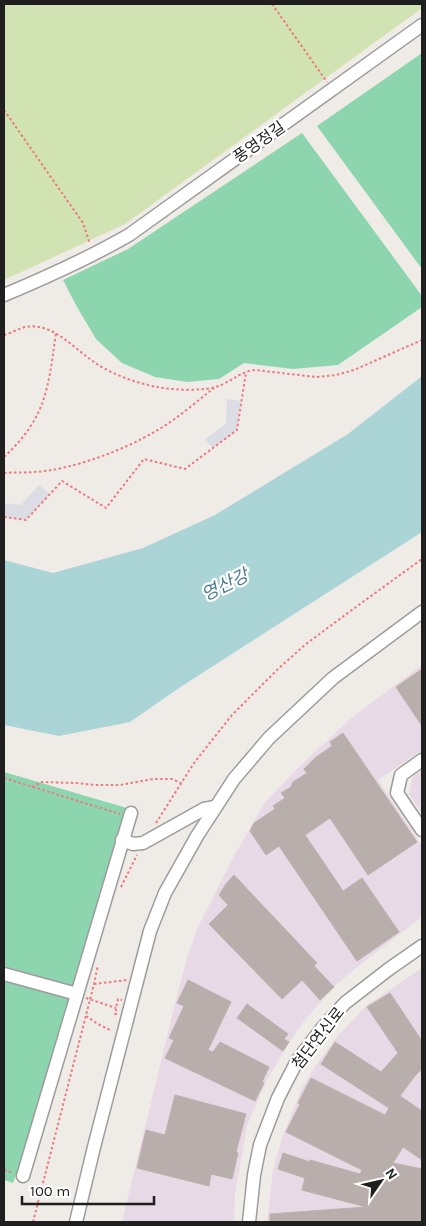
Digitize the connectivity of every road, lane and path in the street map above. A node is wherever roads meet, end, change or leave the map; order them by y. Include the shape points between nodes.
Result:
1 (272, 4) edge
2 (422, 25) edge
3 (333, 90) junction
4 (4, 110) edge
5 (93, 254) junction
6 (4, 295) edge
7 (56, 333) junction
8 (4, 336) edge
9 (422, 340) edge
10 (246, 372) junction
11 (215, 388) junction
12 (4, 457) edge
13 (4, 473) edge
14 (4, 517) edge
15 (422, 612) edge
16 (422, 760) edge
17 (4, 778) edge
18 (181, 783) dead end
19 (32, 787) junction
20 (215, 807) junction
21 (130, 815) joint
22 (422, 830) edge
23 (122, 840) junction
24 (422, 946) edge
25 (4, 974) edge
26 (138, 979) junction
27 (94, 984) dead end
28 (77, 994) junction
29 (90, 1000) dead end
30 (116, 1008) dead end
31 (86, 1016) dead end
32 (113, 1032) dead end
33 (23, 1176) dead end
34 (76, 1222) edge
35 (249, 1222) edge

1 - 3 path
2 - 3 street, 풍영정길
3 - 5 street, 풍영정길 via 129,235
4 - 5 path via 83,223
5 - 6 street, 풍영정길
7 - 8 path via 30,326
7 - 11 path via 95,363 136,381 180,390
7 - 12 path via 50,378 41,408 26,433
9 - 10 path via 336,375 316,377 255,370
10 - 11 path
10 - 14 path via 237,430 185,469 144,459 106,508 62,481 26,520
11 - 13 path via 158,430 110,453 44,471
15 - 20 street via 333,678 295,713 234,779
16 - 22 street via 401,775 397,793
17 - 19 path
18 - 19 path via 172,779 120,785 42,782
19 - 21 path
20 - 23 street via 204,809 143,843
20 - 26 street via 165,893 150,931
21 - 23 street
23 - 28 street
24 - 35 street, 첨단연신로 via 345,1003 297,1061 260,1145
25 - 28 street
26 - 27 path
26 - 34 street
28 - 33 street
29 - 30 path
31 - 32 path

